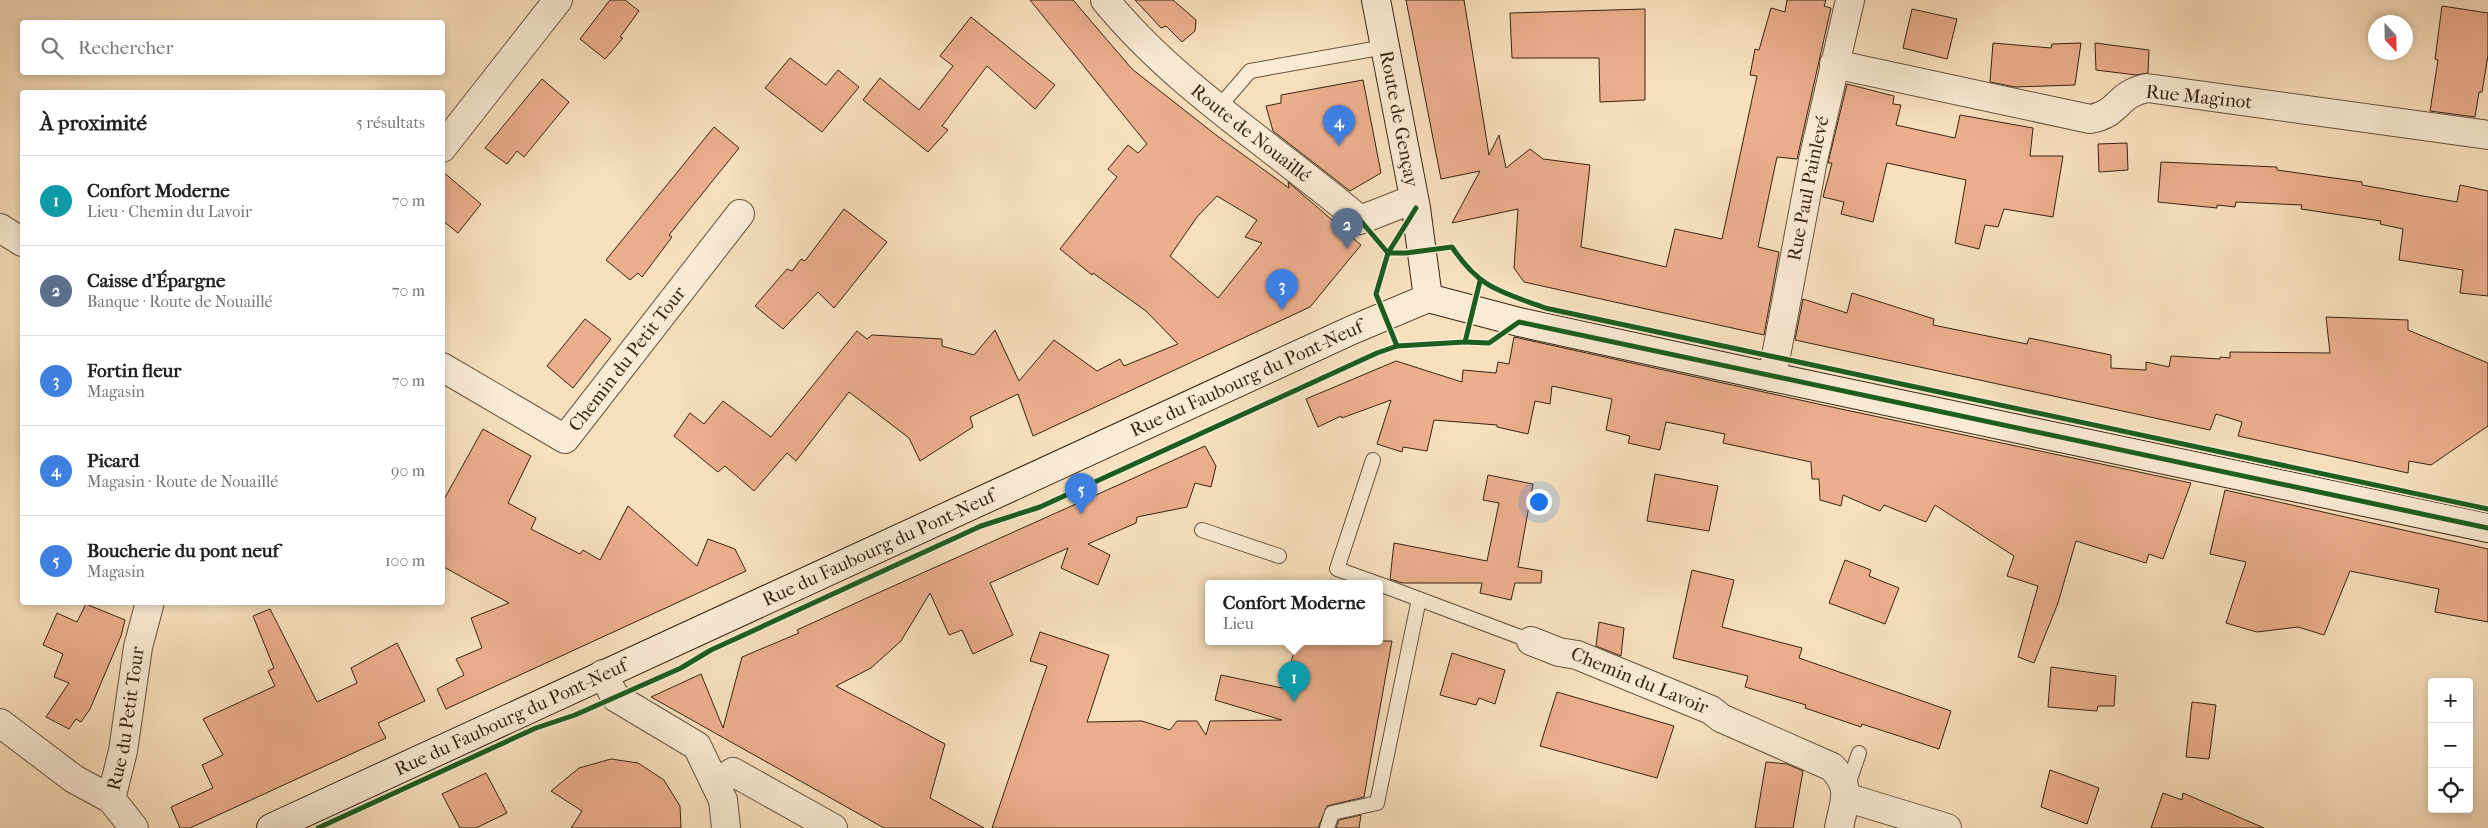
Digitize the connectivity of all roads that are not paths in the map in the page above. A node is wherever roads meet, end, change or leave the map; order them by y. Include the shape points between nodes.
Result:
1 (558, 0) edge
2 (1104, 0) edge
3 (1376, 0) edge
4 (1850, 0) edge
5 (1385, 47) junction
6 (1834, 64) junction
7 (1218, 108) junction
8 (2488, 135) edge
9 (445, 144) edge
10 (1414, 199) junction
11 (740, 214) dead end
12 (0, 228) edge
13 (20, 241) edge
14 (1428, 298) junction
15 (445, 369) edge
16 (1772, 377) junction
17 (1372, 460) dead end
18 (2488, 528) edge
19 (1202, 530) dead end
20 (1279, 556) dead end
21 (1368, 580) edge
22 (1383, 586) edge
23 (1419, 599) junction
24 (149, 605) edge
25 (1531, 641) joint
26 (603, 674) junction
27 (0, 723) edge
28 (1859, 753) dead end
29 (714, 782) junction
30 (1846, 793) junction
31 (111, 799) junction
32 (134, 828) edge
33 (271, 828) edge
34 (726, 828) edge
35 (834, 828) edge
36 (1327, 828) edge
37 (1839, 828) edge
38 (1947, 828) edge

1 - 9 street
2 - 7 street, Route de Nouaillé via 1156,56
3 - 5 street, Route de Gençay
4 - 6 street, Rue Paul Painlevé
5 - 7 lane via 1250,71
5 - 10 street, Route de Gençay
6 - 8 street, Rue Maginot via 2090,118 2102,117 2128,93 2147,88
6 - 16 street, Rue Paul Painlevé
7 - 10 street, Route de Nouaillé via 1360,220
10 - 14 street, Route de Gençay
11 - 15 street, Chemin du Petit Tour via 566,439
12 - 13 street
14 - 16 street via 1519,322
14 - 26 street, Rue du Faubourg du Pont-Neuf
16 - 18 street
17 - 21 lane, Chemin du Lavoir via 1338,568
19 - 20 lane
22 - 23 lane, Chemin du Lavoir
23 - 25 lane, Chemin du Lavoir
23 - 36 lane via 1377,803 1332,813
24 - 31 street, Rue du Petit Tour via 138,647 123,751
25 - 30 street, Chemin du Lavoir via 1559,652 1578,655 1711,710 1721,718 1832,767 1840,776
26 - 29 street via 615,697 697,746
26 - 33 street, Rue du Faubourg du Pont-Neuf
27 - 31 street via 74,779
28 - 30 lane
29 - 34 street via 723,800
29 - 35 street via 733,772
30 - 37 street
30 - 38 street
31 - 32 street, Rue du Petit Tour

